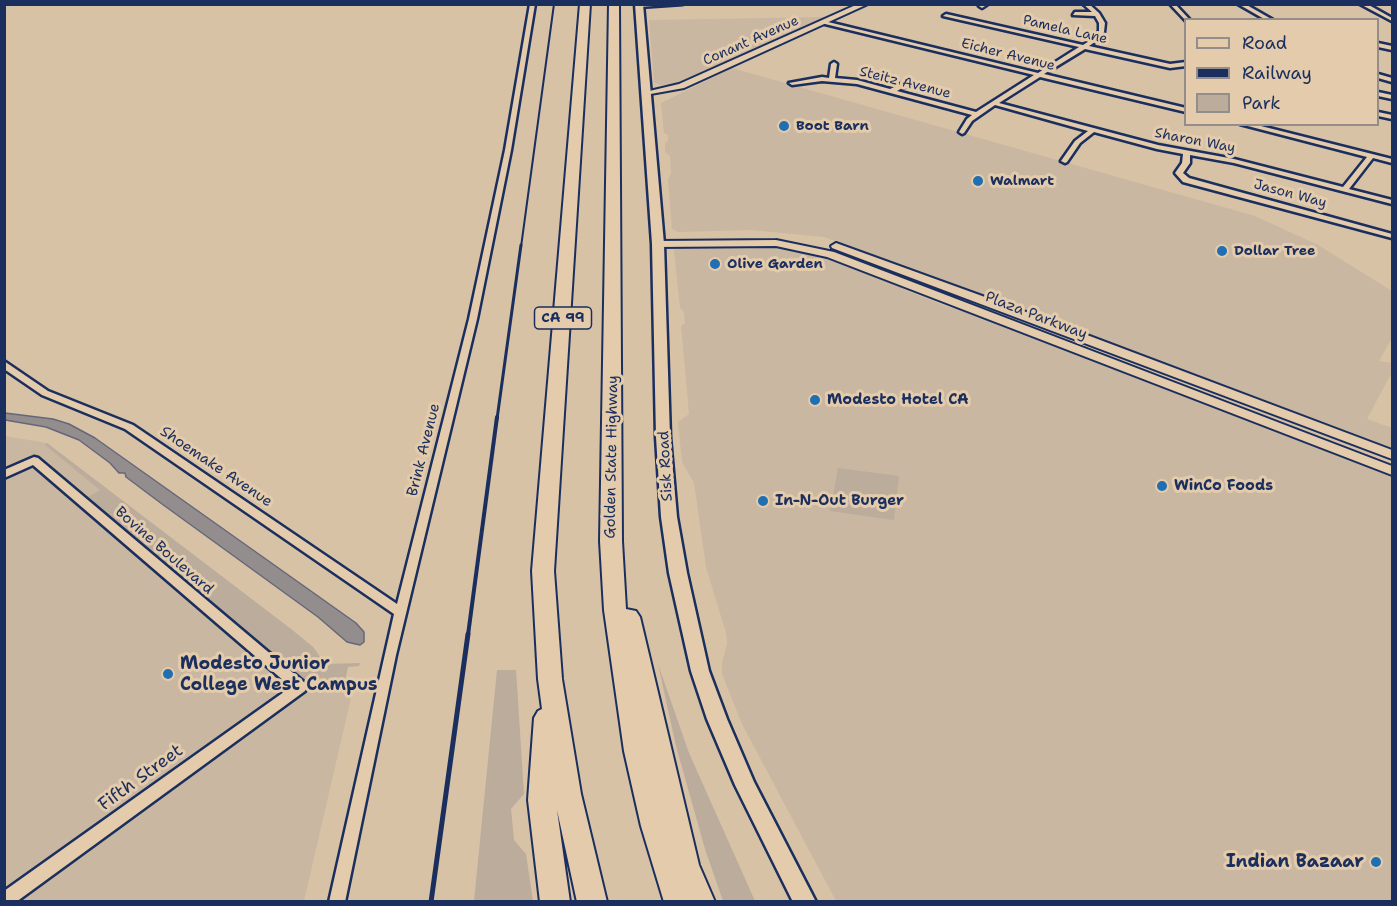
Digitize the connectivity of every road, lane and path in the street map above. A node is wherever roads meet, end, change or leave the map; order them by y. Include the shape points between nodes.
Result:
1 (533, 4) edge
2 (585, 4) edge
3 (614, 4) edge
4 (681, 4) edge
5 (865, 4) edge
6 (1085, 4) edge
7 (1172, 4) edge
8 (1240, 4) edge
9 (1362, 4) edge
10 (639, 5) edge
11 (1075, 14) dead end
12 (1097, 14) junction
13 (946, 16) dead end
14 (1186, 18) edge
15 (1267, 18) edge
16 (1392, 18) edge
17 (824, 23) junction
18 (1085, 47) junction
19 (834, 64) dead end
20 (1182, 65) edge
21 (1041, 75) junction
22 (832, 80) junction
23 (909, 82) dead end
24 (792, 83) dead end
25 (891, 90) junction
26 (645, 93) junction
27 (993, 103) junction
28 (1184, 110) edge
29 (977, 114) junction
30 (1253, 126) edge
31 (1092, 130) junction
32 (962, 132) dead end
33 (1187, 153) junction
34 (1371, 156) junction
35 (1065, 161) dead end
36 (1392, 161) edge
37 (1345, 189) junction
38 (1392, 202) edge
39 (1392, 236) edge
40 (657, 240) junction
41 (4, 364) edge
42 (1392, 456) edge
43 (1392, 471) edge
44 (4, 475) edge
45 (611, 541) junction
46 (401, 613) junction
47 (550, 679) junction
48 (300, 687) joint
49 (4, 901) edge
50 (337, 902) edge
51 (555, 902) edge
52 (592, 902) edge
53 (679, 902) edge
54 (700, 902) edge
55 (805, 902) edge

1 - 46 street, Brink Avenue via 473,319
2 - 47 highway, CA 99 via 543,571
3 - 45 highway, Golden State Highway
4 - 10 street
5 - 17 street, Conant Avenue
6 - 12 street
7 - 14 street
8 - 15 street
9 - 16 street
10 - 26 main road, Sisk Road
11 - 12 street
12 - 18 street via 1102,31
13 - 18 street, Pamela Lane
17 - 21 street, Eicher Avenue
17 - 26 street, Conant Avenue via 681,86
18 - 20 street, Pamela Lane
18 - 21 street
19 - 22 street
21 - 27 street
21 - 28 street, Eicher Avenue
22 - 24 street, Steitz Avenue
22 - 25 street, Steitz Avenue
23 - 25 street
25 - 29 street, Steitz Avenue
26 - 40 main road, Sisk Road
27 - 29 street
27 - 31 street, Sharon Way
29 - 32 street
30 - 34 street
31 - 33 street, Sharon Way
31 - 35 street via 1071,149
33 - 37 street, Sharon Way via 1234,160
33 - 39 street, Jason Way via 1179,173 1189,181
34 - 36 street
34 - 37 street
37 - 38 street, Sharon Way
40 - 42 street, Plaza Parkway via 759,234 830,244 1014,310
40 - 43 street, Plaza Parkway via 776,243 830,254
40 - 55 main road, Sisk Road via 669,517 689,628 717,720 745,785
41 - 46 street, Shoemake Avenue via 45,393 129,427
44 - 48 street, Bovine Boulevard via 34,460
45 - 53 highway, Golden State Highway via 615,610 637,751
45 - 54 highway via 685,865
46 - 50 street, Brink Avenue
47 - 51 highway via 542,800
47 - 52 highway, CA 99 via 567,794
48 - 49 street, Fifth Street

